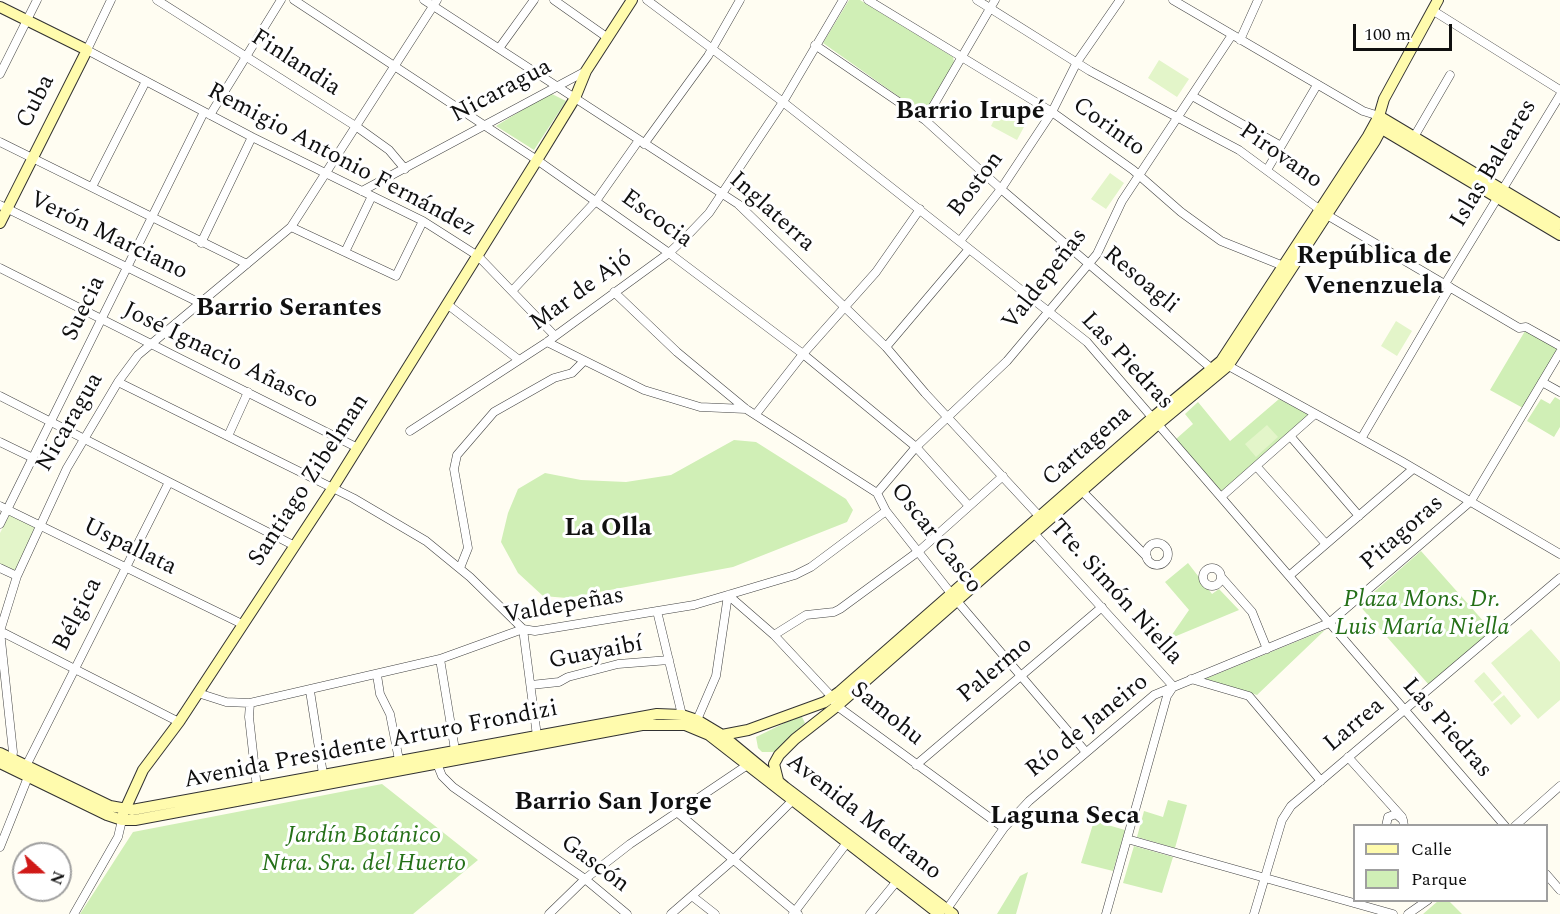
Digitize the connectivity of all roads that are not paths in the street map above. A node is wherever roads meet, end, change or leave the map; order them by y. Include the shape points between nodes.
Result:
1 (37, 0) edge
2 (111, 0) edge
3 (157, 0) edge
4 (281, 0) edge
5 (294, 0) edge
6 (424, 0) edge
7 (534, 0) edge
8 (554, 0) edge
9 (632, 0) edge
10 (647, 0) edge
11 (740, 0) edge
12 (843, 0) edge
13 (868, 0) edge
14 (976, 0) edge
15 (995, 0) edge
16 (1120, 0) edge
17 (1173, 0) edge
18 (1258, 0) edge
19 (435, 3) edge
20 (1435, 3) edge
21 (0, 7) edge
22 (990, 10) junction
23 (28, 20) junction
24 (1236, 37) junction
25 (608, 38) junction
26 (815, 45) junction
27 (500, 47) junction
28 (713, 48) junction
29 (87, 50) junction
30 (245, 55) junction
31 (962, 57) junction
32 (1077, 62) junction
33 (396, 66) junction
34 (586, 71) junction
35 (0, 74) edge
36 (1450, 75) dead end
37 (146, 81) junction
38 (1317, 84) junction
39 (558, 86) junction
40 (1560, 90) edge
41 (1560, 95) edge
42 (1194, 97) junction
43 (575, 98) junction
44 (783, 102) junction
45 (1052, 112) junction
46 (207, 114) junction
47 (1180, 118) junction
48 (925, 120) junction
49 (1378, 123) junction
50 (484, 125) junction
51 (357, 128) junction
52 (252, 137) junction
53 (1414, 137) junction
54 (0, 142) edge
55 (641, 142) junction
56 (1281, 146) junction
57 (32, 158) junction
58 (537, 160) junction
59 (405, 168) junction
60 (1267, 170) junction
61 (324, 174) junction
62 (1139, 175) junction
63 (92, 187) junction
64 (1001, 189) junction
65 (362, 191) junction
66 (723, 192) junction
67 (1500, 193) junction
68 (372, 196) junction
69 (596, 201) junction
70 (4, 207) edge
71 (920, 209) junction
72 (1324, 212) junction
73 (152, 219) junction
74 (423, 221) junction
75 (0, 223) edge
76 (1560, 224) edge
77 (291, 227) junction
78 (1560, 235) edge
79 (960, 241) junction
80 (201, 243) junction
81 (969, 249) junction
82 (345, 252) junction
83 (669, 253) junction
84 (478, 256) junction
85 (1088, 263) junction
86 (247, 264) junction
87 (1286, 267) junction
88 (0, 268) edge
89 (127, 269) junction
90 (1448, 285) junction
91 (512, 291) junction
92 (614, 292) junction
93 (200, 303) junction
94 (447, 303) junction
95 (844, 307) junction
96 (1049, 312) junction
97 (102, 320) junction
98 (555, 336) junction
99 (547, 342) junction
100 (150, 344) junction
101 (1560, 346) edge
102 (886, 347) junction
103 (1560, 352) edge
104 (804, 354) junction
105 (519, 360) junction
106 (584, 361) junction
107 (1221, 366) junction
108 (118, 382) junction
109 (1542, 382) junction
110 (248, 392) junction
111 (1560, 392) edge
112 (0, 396) edge
113 (746, 409) junction
114 (756, 414) junction
115 (1315, 414) junction
116 (948, 416) junction
117 (1155, 421) junction
118 (50, 422) junction
119 (410, 431) dead end
120 (228, 436) junction
121 (1291, 437) junction
122 (1361, 439) junction
123 (84, 440) junction
124 (0, 442) edge
125 (916, 447) junction
126 (358, 448) junction
127 (33, 458) junction
128 (1257, 467) junction
129 (1413, 469) junction
130 (1003, 476) junction
131 (169, 482) junction
132 (1079, 488) junction
133 (332, 489) junction
134 (877, 493) junction
135 (1221, 498) junction
136 (1471, 501) junction
137 (969, 506) junction
138 (4, 508) edge
139 (886, 512) junction
140 (1359, 516) junction
141 (1040, 517) junction
142 (0, 524) edge
143 (39, 526) junction
144 (1031, 530) junction
145 (1326, 544) junction
146 (295, 546) junction
147 (919, 551) junction
148 (1560, 554) edge
149 (1147, 557) dead end
150 (0, 567) edge
151 (125, 568) junction
152 (460, 568) junction
153 (17, 576) junction
154 (1289, 576) junction
155 (1222, 578) dead end
156 (1560, 578) edge
157 (728, 595) junction
158 (955, 597) junction
159 (1102, 607) junction
160 (657, 611) junction
161 (1329, 622) junction
162 (242, 624) junction
163 (523, 629) junction
164 (0, 631) edge
165 (774, 635) junction
166 (1267, 648) junction
167 (440, 659) junction
168 (669, 660) junction
169 (74, 670) junction
170 (376, 675) junction
171 (1019, 677) junction
172 (1191, 679) junction
173 (531, 686) junction
174 (1173, 686) junction
175 (310, 691) junction
176 (198, 693) junction
177 (835, 702) junction
178 (249, 703) junction
179 (800, 710) junction
180 (1404, 710) junction
181 (682, 715) junction
182 (698, 720) junction
183 (179, 722) junction
184 (810, 726) junction
185 (748, 730) junction
186 (722, 735) junction
187 (537, 736) junction
188 (455, 750) junction
189 (1085, 751) junction
190 (0, 753) edge
191 (779, 755) junction
192 (1348, 757) junction
193 (436, 758) junction
194 (399, 760) junction
195 (750, 760) junction
196 (7, 763) edge
197 (916, 765) junction
198 (27, 772) junction
199 (317, 779) junction
200 (1321, 781) junction
201 (779, 782) junction
202 (1560, 786) edge
203 (257, 788) junction
204 (792, 801) junction
205 (678, 813) junction
206 (123, 814) junction
207 (1403, 821) edge
208 (1386, 824) edge
209 (1504, 824) edge
210 (1516, 824) edge
211 (1004, 828) junction
212 (1127, 839) junction
213 (850, 840) junction
214 (0, 847) edge
215 (733, 860) junction
216 (585, 879) junction
217 (1264, 879) junction
218 (897, 881) junction
219 (692, 896) junction
220 (1425, 902) edge
221 (795, 913) edge
222 (945, 913) edge
223 (74, 914) edge
224 (549, 914) edge
225 (627, 914) edge
226 (671, 914) edge
227 (715, 914) edge
228 (870, 914) edge
229 (1106, 914) edge
230 (1254, 914) edge
231 (1393, 914) edge
232 (1408, 914) edge

1 - 23 street
2 - 29 street, Cuba
3 - 30 street, Finlandia
4 - 30 street, Suecia
5 - 33 street, Escocia
6 - 19 street, Inglaterra
7 - 27 street
8 - 25 street
9 - 25 main road, Nicaragua
10 - 28 street, Las Piedras
11 - 28 street
12 - 26 street, Mar de Ajó
13 - 31 street, Corinto
14 - 22 street, Pirovano
15 - 22 street
16 - 32 street, Boston
17 - 24 street
18 - 24 street, Valdepeñas
19 - 27 street, Inglaterra
19 - 33 street, Nicaragua
20 - 40 street
20 - 49 main road, Cartagena via 1384,99
21 - 23 main road
22 - 31 street
22 - 32 street, Pirovano
23 - 29 main road
23 - 35 street
24 - 38 street
24 - 42 street, Valdepeñas
25 - 34 main road, Nicaragua
26 - 44 street, Mar de Ajó
26 - 48 street, Resoagli
27 - 39 street, Inglaterra
28 - 44 street, Las Piedras
28 - 55 street
29 - 37 street, Remigio Antonio Fernández
29 - 57 main road, Cuba
30 - 46 street, Suecia
30 - 51 street, Finlandia
31 - 45 street, Corinto
31 - 48 street
32 - 45 street, Boston
32 - 47 street, Pirovano
33 - 50 street, Escocia
33 - 51 street, Nicaragua
34 - 39 street, Nicaragua
34 - 43 main road, Santiago Zibelman
36 - 53 street
37 - 46 street, Remigio Antonio Fernández
37 - 63 street
38 - 49 street
38 - 56 street
39 - 43 street, Inglaterra
39 - 50 street, Nicaragua
41 - 67 street, Islas Baleares
42 - 47 street, Valdepeñas
42 - 56 street
43 - 55 street, Inglaterra
43 - 58 main road, Santiago Zibelman
44 - 66 street, Mar de Ajó
44 - 71 street, Las Piedras
45 - 62 street, Corinto
45 - 64 street, Boston
46 - 52 street, Remigio Antonio Fernández
46 - 73 street, Suecia
47 - 60 street, Pirovano
47 - 62 street, Valdepeñas
48 - 64 street, Resoagli
49 - 53 main road
49 - 67 main road
49 - 72 main road, Cartagena
50 - 58 street, Escocia
50 - 59 street, Nicaragua
51 - 59 street, Finlandia via 389,150
51 - 61 street, Nicaragua
52 - 61 street, Remigio Antonio Fernández
52 - 80 street
53 - 67 main road
54 - 57 street
55 - 66 street, Inglaterra
55 - 69 street
56 - 60 street
57 - 63 street
57 - 70 main road, Cuba
58 - 69 street, Escocia
58 - 84 main road, Santiago Zibelman
59 - 65 street, Nicaragua
60 - 72 street, Pirovano
61 - 65 street, Remigio Antonio Fernández
61 - 77 street, Nicaragua
62 - 85 street, Valdepeñas via 1097,255
62 - 87 street, Corinto via 1214,237
63 - 73 street
64 - 79 street, Boston
64 - 85 street, Resoagli
65 - 68 street, Remigio Antonio Fernández
66 - 83 street, Mar de Ajó via 709,213
66 - 95 street, Inglaterra
67 - 76 main road
67 - 78 main road
67 - 90 street, Islas Baleares
68 - 74 street, Remigio Antonio Fernández
68 - 82 street
69 - 83 street, Escocia
69 - 91 street
70 - 75 main road, Cuba
70 - 89 street, Verón Marciano
71 - 79 street, Las Piedras
71 - 95 street via 876,272
72 - 87 main road, Cartagena
72 - 90 street, Pirovano
73 - 80 street
73 - 89 street, Suecia
74 - 82 street via 396,276
74 - 84 street, Remigio Antonio Fernández
77 - 82 street
77 - 86 street, Nicaragua
79 - 81 street, Las Piedras
80 - 86 street
81 - 96 street, Las Piedras
81 - 102 street, Boston
83 - 92 street, Mar de Ajó
83 - 104 street, Escocia
84 - 91 street, Remigio Antonio Fernández
84 - 94 main road, Santiago Zibelman
85 - 96 street, Valdepeñas
85 - 107 street, Resoagli
86 - 93 street, Nicaragua
87 - 107 main road, Cartagena
88 - 97 street, José Ignacio Añasco
89 - 93 street, Verón Marciano
89 - 97 street, Suecia
90 - 101 street, Pirovano via 1519,328 1527,327
90 - 122 street, Islas Baleares
91 - 98 street, Remigio Antonio Fernández
92 - 98 street, Mar de Ajó
92 - 113 street, Oscar Casco via 677,352
93 - 100 street, Nicaragua
94 - 105 street
94 - 126 main road, Santiago Zibelman
95 - 102 street, Inglaterra
95 - 104 street
96 - 116 street, Valdepeñas via 1007,361
96 - 117 street, Las Piedras via 1087,342
97 - 100 street, José Ignacio Añasco
97 - 118 street, Suecia
98 - 99 street, Mar de Ajó
99 - 105 street, Mar de Ajó
99 - 106 street
100 - 108 street, Nicaragua
100 - 110 street, José Ignacio Añasco
102 - 116 street, Inglaterra
103 - 109 street, Pitagoras
104 - 114 street
104 - 125 street, Escocia
105 - 119 street, Mar de Ajó
106 - 113 street via 644,390 685,403
106 - 152 street via 572,373 554,378 494,412 457,455 454,470 468,548
107 - 115 street, Resoagli
107 - 117 main road, Cartagena
107 - 117 main road, Cartagena
108 - 120 street
108 - 123 street, Nicaragua
109 - 111 street
109 - 136 street, Pitagoras
110 - 120 street
110 - 126 street, José Ignacio Añasco
112 - 118 street
113 - 114 street, Oscar Casco
114 - 134 street, Oscar Casco
115 - 121 street
115 - 122 street, Resoagli
116 - 125 street, Valdepeñas
116 - 130 street, Inglaterra
117 - 132 main road, Cartagena
117 - 135 street, Las Piedras
118 - 123 street
118 - 127 street, Suecia
120 - 133 street
121 - 128 street
121 - 140 street
122 - 129 street, Resoagli
123 - 131 street
123 - 143 street, Nicaragua
124 - 127 street
125 - 134 street, Valdepeñas
125 - 137 street, Escocia
126 - 133 main road, Santiago Zibelman
127 - 138 street, Suecia
128 - 135 street
128 - 145 street
129 - 136 street, Resoagli
129 - 140 street
130 - 137 street
130 - 141 street, Inglaterra
131 - 146 street
131 - 151 street, Bélgica
132 - 141 main road, Cartagena
132 - 144 main road, Cartagena
132 - 149 street
133 - 146 main road, Santiago Zibelman
133 - 152 street via 397,522
134 - 139 street, Oscar Casco
135 - 154 street, Las Piedras
136 - 148 street, Resoagli
136 - 161 street, Pitagoras
137 - 147 street
138 - 142 street, Suecia
138 - 143 street, Uspallata
139 - 147 street, Oscar Casco
139 - 157 street, Valdepeñas via 811,567
140 - 145 street
141 - 144 main road, Cartagena
143 - 151 street, Uspallata
143 - 153 street, Nicaragua
144 - 158 main road, Cartagena
144 - 159 street, Tte. Simón Niella
145 - 154 street
146 - 162 main road, Santiago Zibelman
147 - 158 street, Oscar Casco
147 - 165 street via 834,612 806,615
150 - 153 street
151 - 162 street, Uspallata
151 - 169 street, Bélgica
152 - 163 street
153 - 164 street, Nicaragua
154 - 161 street, Las Piedras
155 - 166 street via 1252,612
156 - 180 street, Larrea
157 - 160 street, Valdepeñas
157 - 165 street, Samohu
157 - 182 street via 716,676
158 - 171 street, Oscar Casco
158 - 177 main road, Cartagena
159 - 171 street, Palermo
159 - 174 street, Tte. Simón Niella
160 - 163 street, Valdepeñas via 535,631
160 - 168 street
161 - 166 street, Pitagoras
161 - 180 street, Las Piedras
162 - 176 main road, Santiago Zibelman
163 - 167 street, Valdepeñas
163 - 173 street
164 - 169 street
164 - 196 street, Nicaragua via 12,735
165 - 177 street, Samohu
166 - 172 street, Pitagoras
167 - 170 street, Valdepeñas
167 - 188 street
168 - 173 street, Guayaibí via 618,664
168 - 181 street
169 - 183 street
169 - 198 street, Bélgica
170 - 175 street, Valdepeñas
170 - 194 street via 390,714
171 - 189 street, Oscar Casco
171 - 197 street, Palermo
172 - 174 street, Pitagoras
172 - 200 street via 1249,696
173 - 187 street
174 - 189 street, Río de Janeiro via 1154,695
174 - 212 street
175 - 178 street, Valdepeñas
175 - 199 street
176 - 178 street, Valdepeñas via 226,702
176 - 183 main road, Santiago Zibelman
177 - 179 main road, Cartagena
177 - 184 main road, Cartagena
177 - 197 street, Samohu
178 - 203 street
179 - 184 main road via 810,717
179 - 185 main road, Cartagena
180 - 192 street, Larrea
180 - 209 street, Las Piedras
181 - 182 main road, Avenida Presidente Arturo Frondizi
181 - 187 main road, Avenida Presidente Arturo Frondizi via 657,714
182 - 186 main road, Avenida Presidente Arturo Frondizi
183 - 206 main road, Santiago Zibelman via 143,770
184 - 191 main road, Cartagena
185 - 186 main road, Cartagena
185 - 195 main road
186 - 195 main road, Avenida Presidente Arturo Frondizi
187 - 188 main road, Avenida Presidente Arturo Frondizi
188 - 193 main road, Avenida Presidente Arturo Frondizi
189 - 211 street, Río de Janeiro
190 - 196 main road, Avenida Presidente Arturo Frondizi
191 - 195 main road
191 - 201 main road via 774,769
192 - 200 street, Larrea
192 - 207 street
193 - 194 main road, Avenida Presidente Arturo Frondizi
193 - 195 main road, Avenida Presidente Arturo Frondizi via 668,723 698,729
193 - 199 main road, Avenida Presidente Arturo Frondizi
193 - 216 street, Gascón via 442,776 453,787
194 - 199 main road, Avenida Presidente Arturo Frondizi
195 - 201 main road, Avenida Medrano
195 - 204 main road, Avenida Medrano
195 - 205 street
196 - 198 main road, Avenida Presidente Arturo Frondizi
197 - 211 street, Samohu
198 - 206 main road, Avenida Presidente Arturo Frondizi
198 - 214 street
199 - 203 main road, Avenida Presidente Arturo Frondizi
199 - 206 main road, Avenida Presidente Arturo Frondizi via 145,819
200 - 217 street, Larrea via 1282,820
201 - 213 main road, Avenida Medrano
202 - 210 street
203 - 206 main road, Avenida Presidente Arturo Frondizi
204 - 213 main road, Avenida Medrano
204 - 215 street
205 - 215 street
205 - 216 street
206 - 223 street, Santiago Zibelman via 118,837
207 - 208 street via 1396,814 1390,815
211 - 222 street, Río de Janeiro
212 - 217 street
212 - 229 street
213 - 218 main road, Avenida Medrano
213 - 221 street
213 - 222 main road, Avenida Medrano
215 - 219 street
215 - 221 street
216 - 224 street
216 - 225 street, Gascón
217 - 230 street, Larrea
217 - 231 street
218 - 222 main road, Avenida Medrano
218 - 228 street
219 - 226 street
219 - 227 street
220 - 232 street

